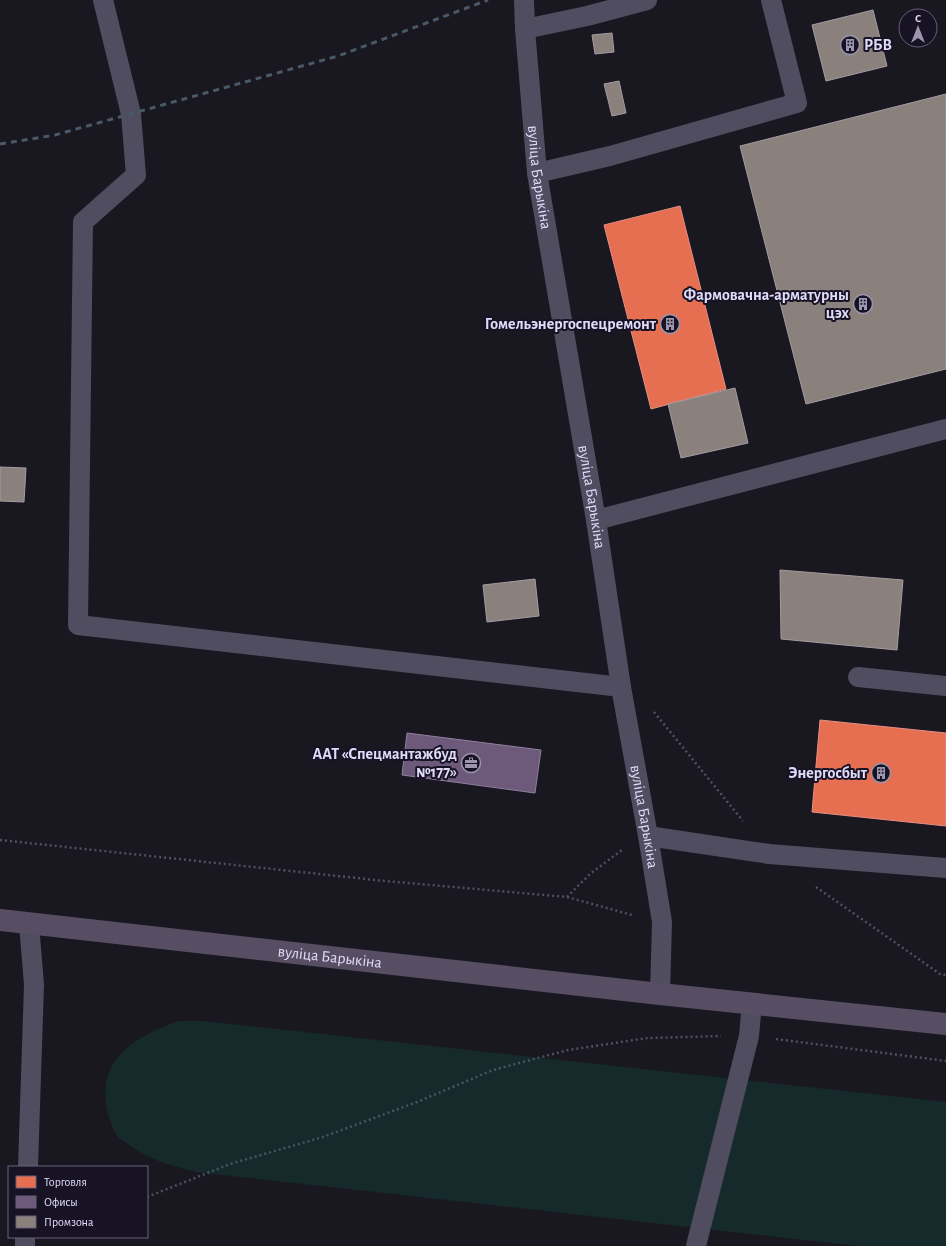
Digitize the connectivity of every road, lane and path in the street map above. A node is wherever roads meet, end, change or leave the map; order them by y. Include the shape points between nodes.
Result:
1 (103, 0) edge
2 (524, 0) edge
3 (647, 0) edge
4 (771, 0) edge
5 (525, 29) junction
6 (537, 174) junction
7 (946, 429) edge
8 (596, 520) junction
9 (858, 677) dead end
10 (946, 686) edge
11 (621, 687) junction
12 (648, 836) junction
13 (0, 840) edge
14 (946, 868) edge
15 (567, 897) junction
16 (0, 920) edge
17 (662, 922) junction
18 (29, 924) junction
19 (940, 974) dead end
20 (946, 975) edge
21 (660, 994) junction
22 (752, 1003) junction
23 (946, 1024) edge
24 (749, 1036) junction
25 (946, 1061) edge
26 (28, 1166) edge
27 (148, 1198) edge
28 (696, 1246) edge

1 - 11 lane via 131,114 136,175 83,222 78,625
2 - 5 lane, вуліца Барыкіна
3 - 5 lane
4 - 6 lane via 797,103
5 - 6 lane, вуліца Барыкіна
6 - 8 lane, вуліца Барыкіна
7 - 8 lane
8 - 11 lane, вуліца Барыкіна
9 - 10 lane
11 - 12 lane, вуліца Барыкіна
12 - 14 lane via 769,854
12 - 15 path via 628,845 590,874
12 - 17 lane, вуліца Барыкіна
13 - 15 path via 385,881
15 - 17 path
16 - 18 main road, вуліца Барыкіна
17 - 21 lane, вуліца Барыкіна
18 - 21 main road, вуліца Барыкіна
18 - 26 lane via 34,985
19 - 20 path
21 - 22 main road, вуліца Барыкіна
22 - 23 main road, вуліца Барыкіна
22 - 24 lane
24 - 25 path
24 - 27 path via 648,1038 560,1052 493,1070 331,1134 230,1164
24 - 28 lane

